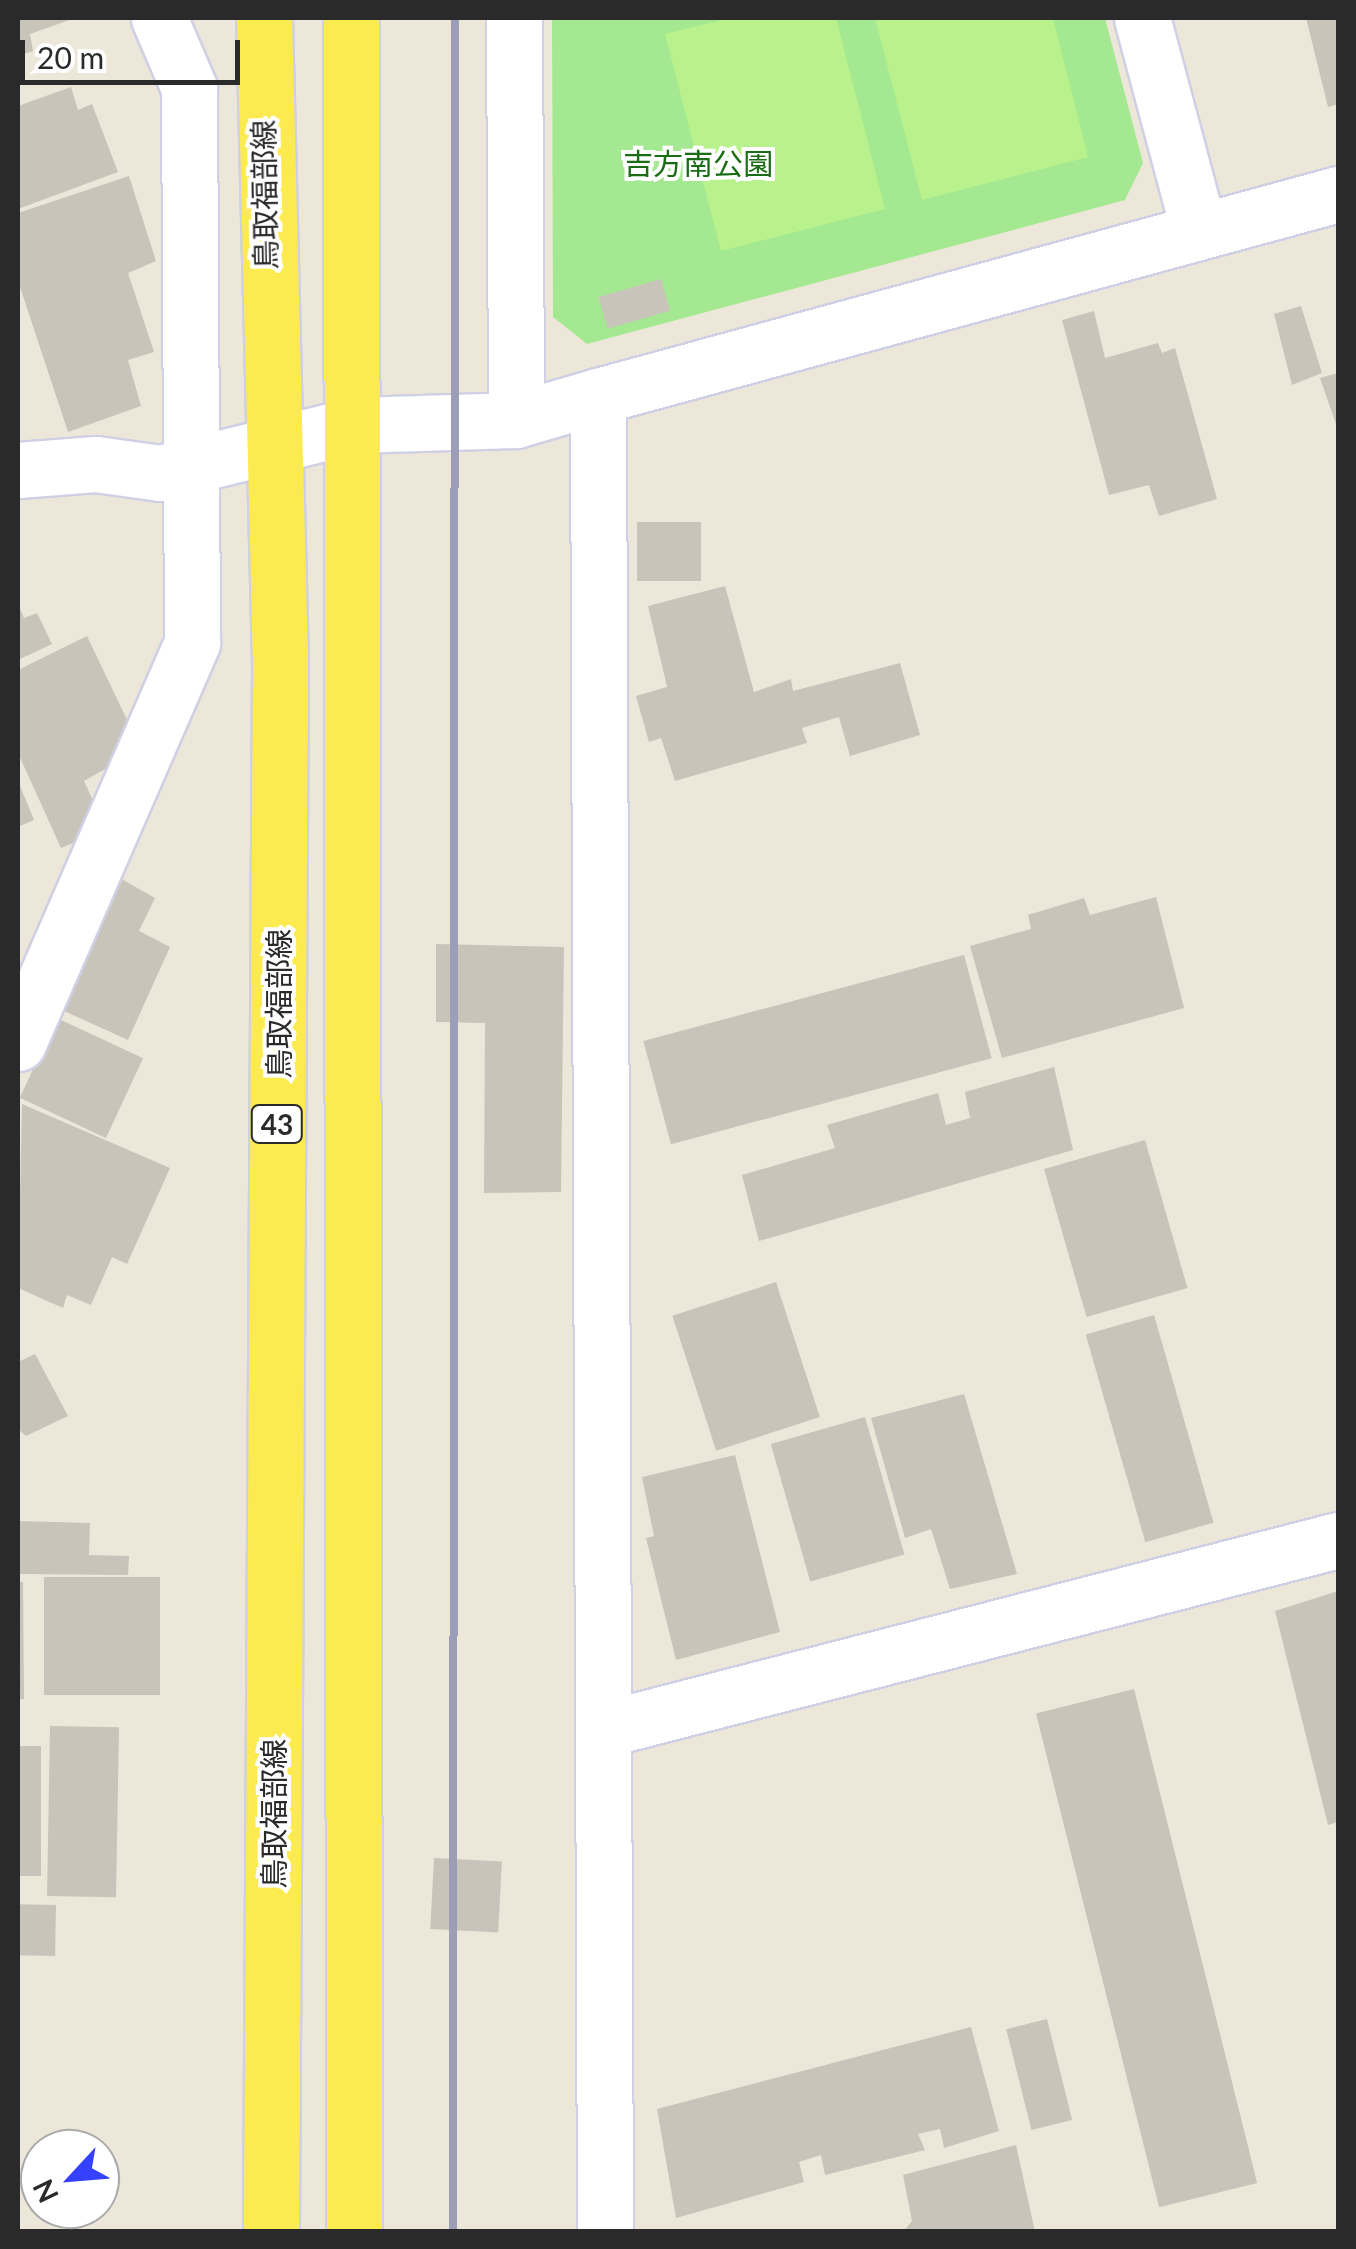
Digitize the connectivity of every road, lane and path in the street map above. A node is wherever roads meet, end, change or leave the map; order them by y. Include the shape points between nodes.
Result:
1 (159, 18) edge
2 (264, 18) edge
3 (351, 18) edge
4 (514, 18) edge
5 (1142, 18) edge
6 (1338, 194) edge
7 (1199, 230) junction
8 (598, 396) junction
9 (516, 420) junction
10 (356, 425) junction
11 (272, 445) junction
12 (188, 464) junction
13 (18, 470) edge
14 (18, 1043) edge
15 (1338, 1540) edge
16 (604, 1729) junction
17 (271, 2232) edge
18 (354, 2232) edge
19 (606, 2232) edge

1 - 12 street via 189,88
2 - 11 main road, 鳥取福部線 / 43
3 - 10 main road
4 - 9 street
5 - 7 street
6 - 7 street
7 - 8 street
8 - 9 street
8 - 16 street
9 - 10 street
10 - 11 street
10 - 18 main road
11 - 12 street
11 - 17 main road, 鳥取福部線 / 43 via 280,683
12 - 13 street via 160,473 96,464
12 - 14 street via 192,642
15 - 16 street
16 - 19 street

